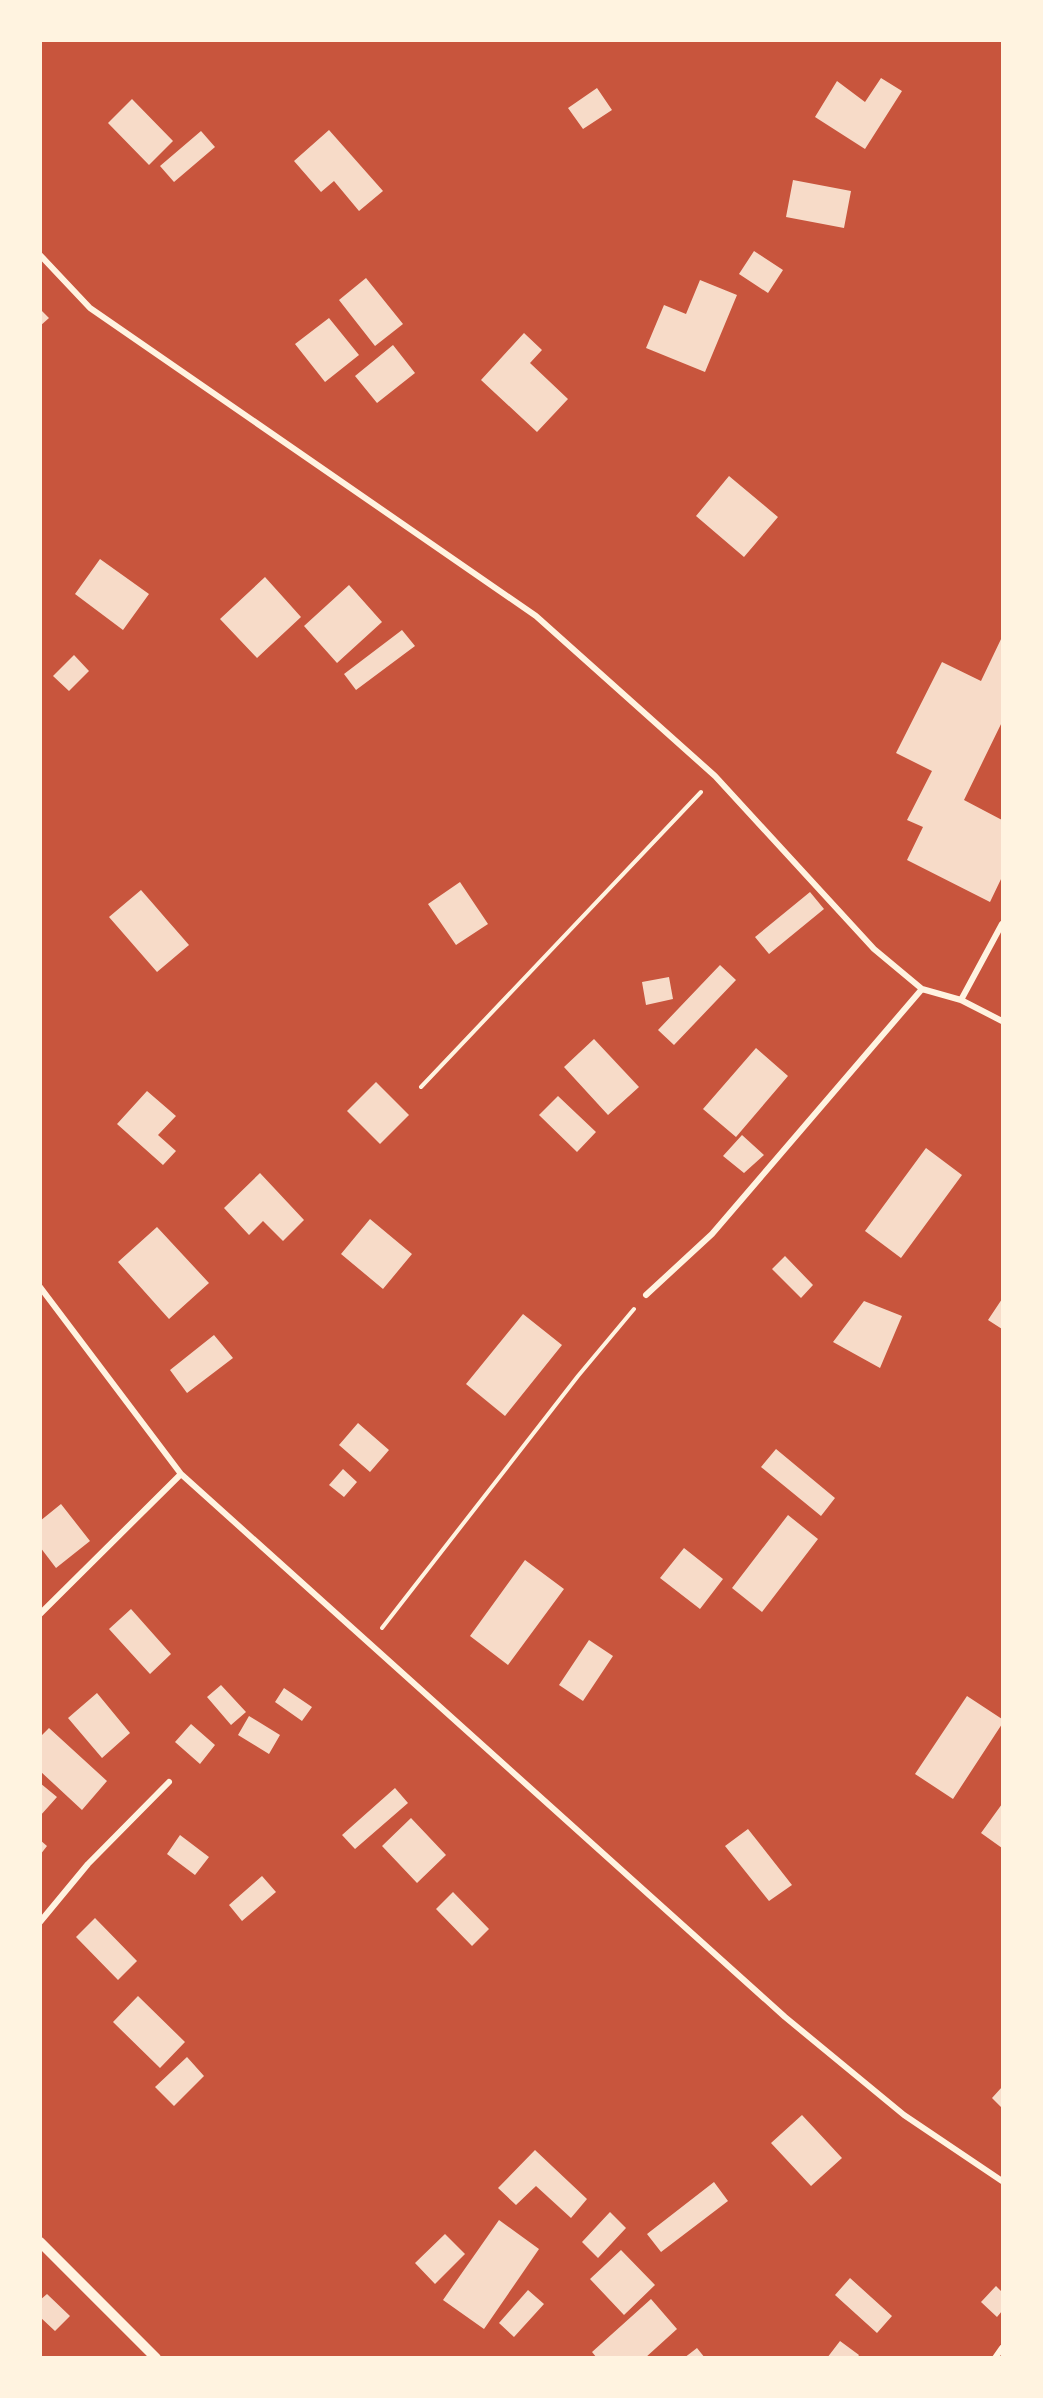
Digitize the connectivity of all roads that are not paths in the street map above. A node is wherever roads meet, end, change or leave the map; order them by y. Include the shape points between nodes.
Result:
1 (40, 255) edge
2 (1002, 924) edge
3 (922, 989) junction
4 (961, 1000) junction
5 (1002, 1021) edge
6 (40, 1287) edge
7 (646, 1294) road end
8 (181, 1474) junction
9 (40, 1614) edge
10 (169, 1782) dead end
11 (40, 1922) edge
12 (1002, 2181) edge
13 (40, 2242) edge
14 (1002, 2348) edge
15 (156, 2358) edge
16 (995, 2358) edge

1 - 3 street via 90,308 536,616 715,776 874,950
2 - 4 street
3 - 4 street
3 - 7 street via 712,1234
4 - 5 street
6 - 8 street
8 - 9 street
8 - 12 street via 785,2018 904,2115
10 - 11 street via 88,1864
13 - 15 street
14 - 16 street

